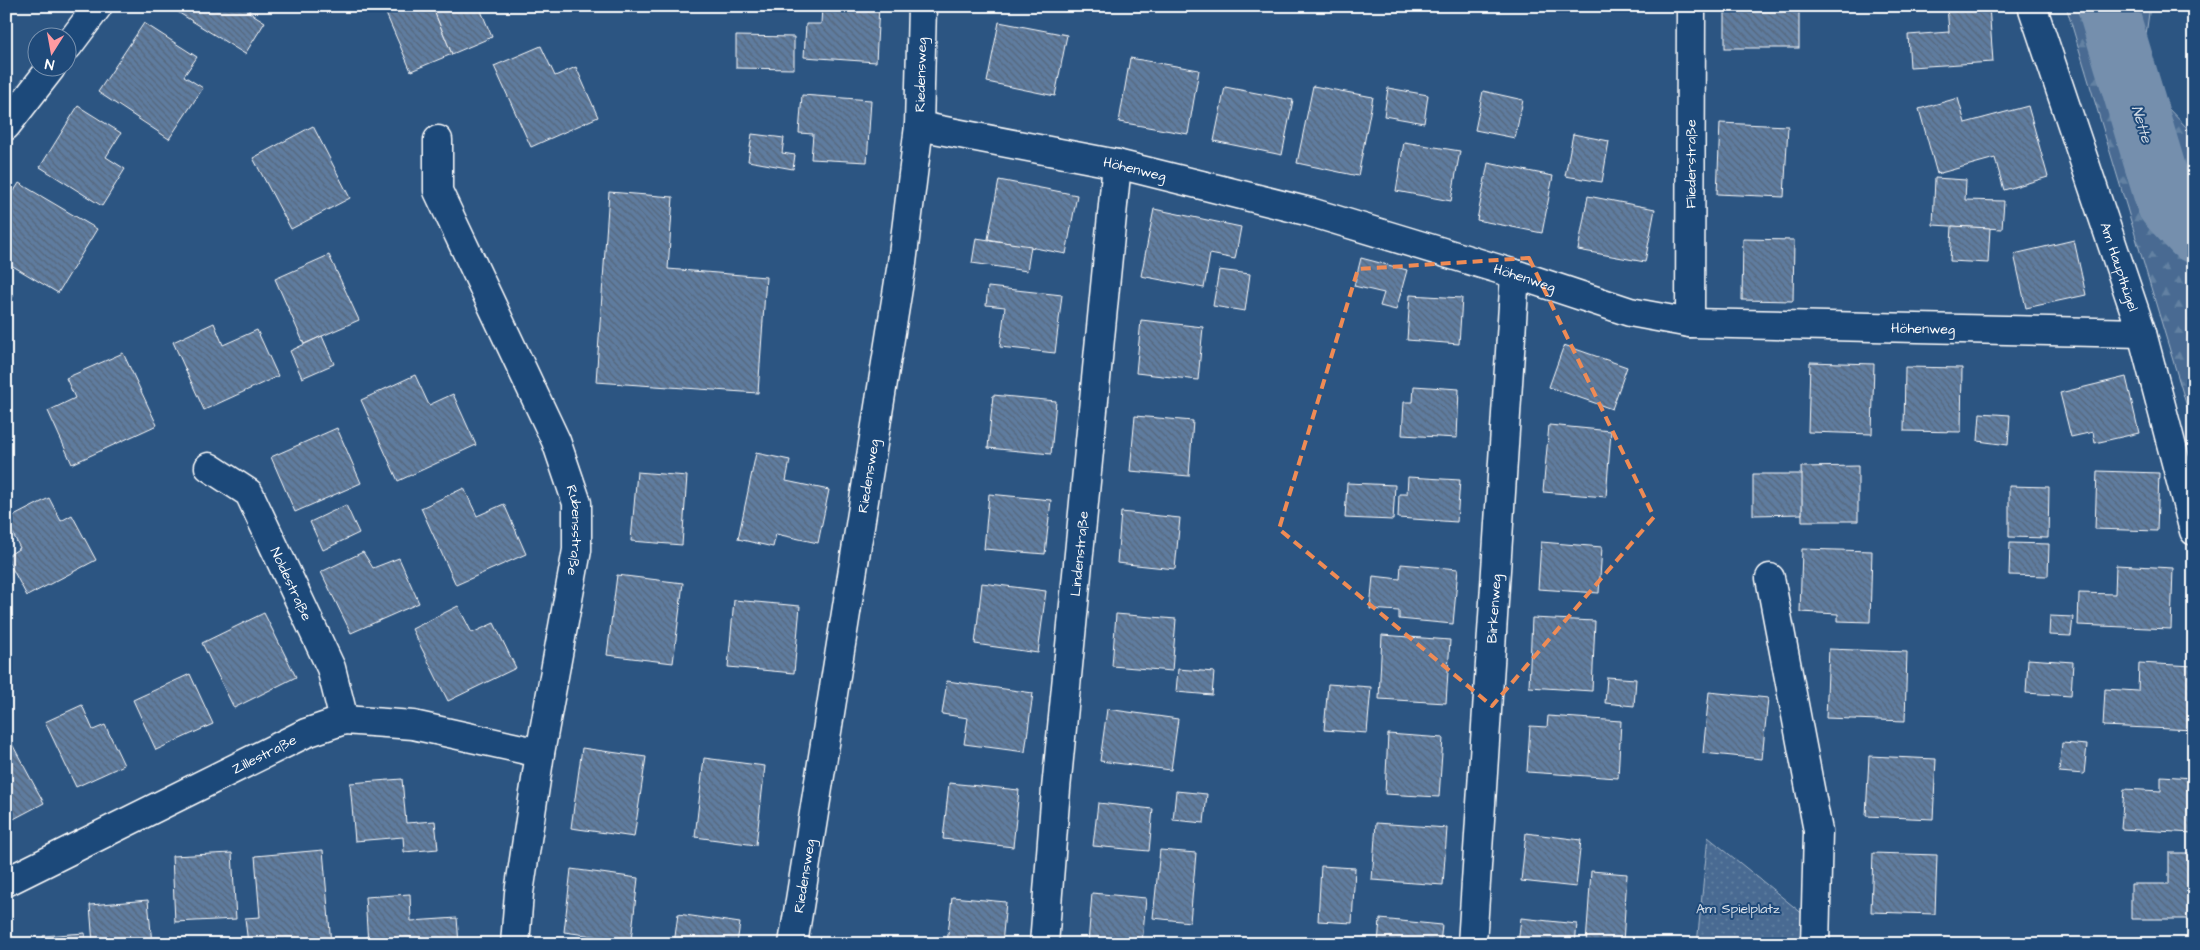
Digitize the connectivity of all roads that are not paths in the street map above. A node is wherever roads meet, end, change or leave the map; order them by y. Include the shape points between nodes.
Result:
1 (98, 6) edge
2 (922, 6) edge
3 (1691, 6) edge
4 (2032, 6) edge
5 (78, 33) edge
6 (43, 78) edge
7 (6, 126) edge
8 (919, 126) junction
9 (438, 140) dead end
10 (1117, 164) junction
11 (1515, 274) junction
12 (1690, 323) junction
13 (2142, 333) junction
14 (209, 467) dead end
15 (2194, 532) edge
16 (1770, 578) dead end
17 (344, 720) junction
18 (540, 753) junction
19 (6, 882) edge
20 (515, 944) edge
21 (793, 944) edge
22 (1044, 944) edge
23 (1472, 944) edge
24 (1815, 944) edge

1 - 5 street
2 - 8 street, Riedensweg
3 - 12 street, Fliederstraße
4 - 13 street, Am Haupthügel
6 - 7 street
8 - 10 street, Höhenweg
8 - 21 street, Riedensweg via 900,273
9 - 18 street, Rubensstraße via 438,191 556,441 577,503 577,550
10 - 11 street, Höhenweg via 1310,212
10 - 22 street, Lindenstraße via 1056,788
11 - 12 street, Höhenweg via 1630,312
11 - 23 street, Birkenweg
12 - 13 street, Höhenweg
13 - 15 street, Am Haupthügel
14 - 17 street, Noldestraße via 249,493 331,668
16 - 24 street via 1818,831
17 - 18 street, Zillestraße via 413,725
17 - 19 street, Zillestraße via 306,733
18 - 20 street, Rubensstraße via 519,893

